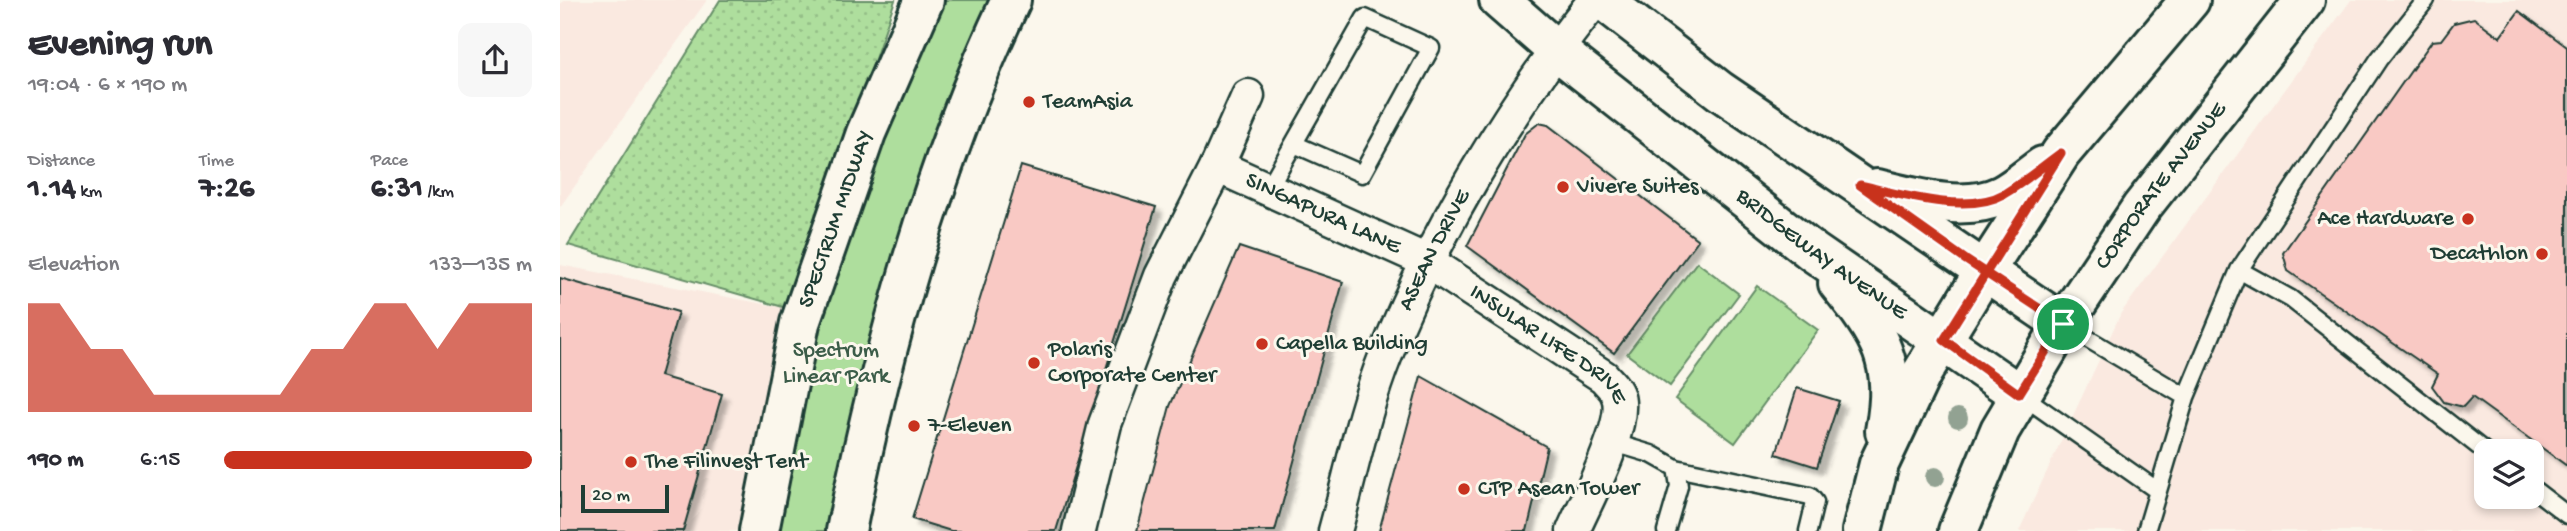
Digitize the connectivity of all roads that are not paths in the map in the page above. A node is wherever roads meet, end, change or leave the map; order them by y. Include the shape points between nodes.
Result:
1 (924, 0) edge
2 (1011, 0) edge
3 (1499, 0) edge
4 (1595, 0) edge
5 (1603, 0) edge
6 (2190, 0) edge
7 (2305, 0) edge
8 (2426, 0) edge
9 (1555, 49) junction
10 (1248, 96) dead end
11 (1294, 144) junction
12 (2061, 153) junction
13 (1217, 166) junction
14 (1860, 185) junction
15 (1268, 189) junction
16 (1813, 252) junction
17 (1427, 261) junction
18 (2239, 270) junction
19 (1984, 272) junction
20 (2063, 324) junction
21 (1944, 340) junction
22 (2019, 394) junction
23 (2186, 397) junction
24 (1611, 442) junction
25 (2474, 443) edge
26 (1879, 464) junction
27 (1676, 468) junction
28 (2158, 491) junction
29 (2544, 497) edge
30 (2567, 515) edge
31 (759, 531) edge
32 (846, 531) edge
33 (1079, 531) edge
34 (1335, 531) edge
35 (1573, 531) edge
36 (1667, 531) edge
37 (1808, 531) edge
38 (1862, 531) edge
39 (1958, 531) edge
40 (2146, 531) edge

1 - 31 street, SPECTRUM MIDWAY via 866,133 800,323
2 - 32 street via 949,151 887,348
3 - 9 street, BRIDGEWAY AVENUE
4 - 9 street, ASEAN DRIVE
5 - 14 street via 1720,90
6 - 12 street
7 - 20 street, CORPORATE AVENUE via 2141,208
8 - 18 lane via 2379,59
9 - 16 street, BRIDGEWAY AVENUE
9 - 17 street, ASEAN DRIVE
10 - 13 street, SINGAPURA LANE
11 - 11 lane via 1365,18 1431,48 1362,174
11 - 15 lane
12 - 14 street via 2002,195 1972,203 1914,198
12 - 19 street
13 - 15 street, SINGAPURA LANE
13 - 33 street, SINGAPURA LANE via 1161,276 1110,411
14 - 19 street
15 - 17 street, SINGAPURA LANE
16 - 21 street, BRIDGEWAY AVENUE
16 - 26 street via 1868,320 1886,356 1891,399
17 - 24 street, INSULAR LIFE DRIVE via 1604,377 1618,395 1619,414
17 - 34 street, ASEAN DRIVE via 1384,359
18 - 23 lane
18 - 25 lane via 2291,299
19 - 20 street
19 - 21 street
20 - 22 street, CORPORATE AVENUE
20 - 23 lane
21 - 22 street, BRIDGEWAY AVENUE
21 - 26 street via 1922,373
22 - 28 lane, BRIDGEWAY AVENUE
22 - 39 street, CORPORATE AVENUE
23 - 28 lane
24 - 27 lane via 1651,454
24 - 35 street, INSULAR LIFE DRIVE
26 - 38 street
27 - 36 lane via 1679,486
27 - 37 lane via 1810,496 1815,502
28 - 40 lane
29 - 30 lane

